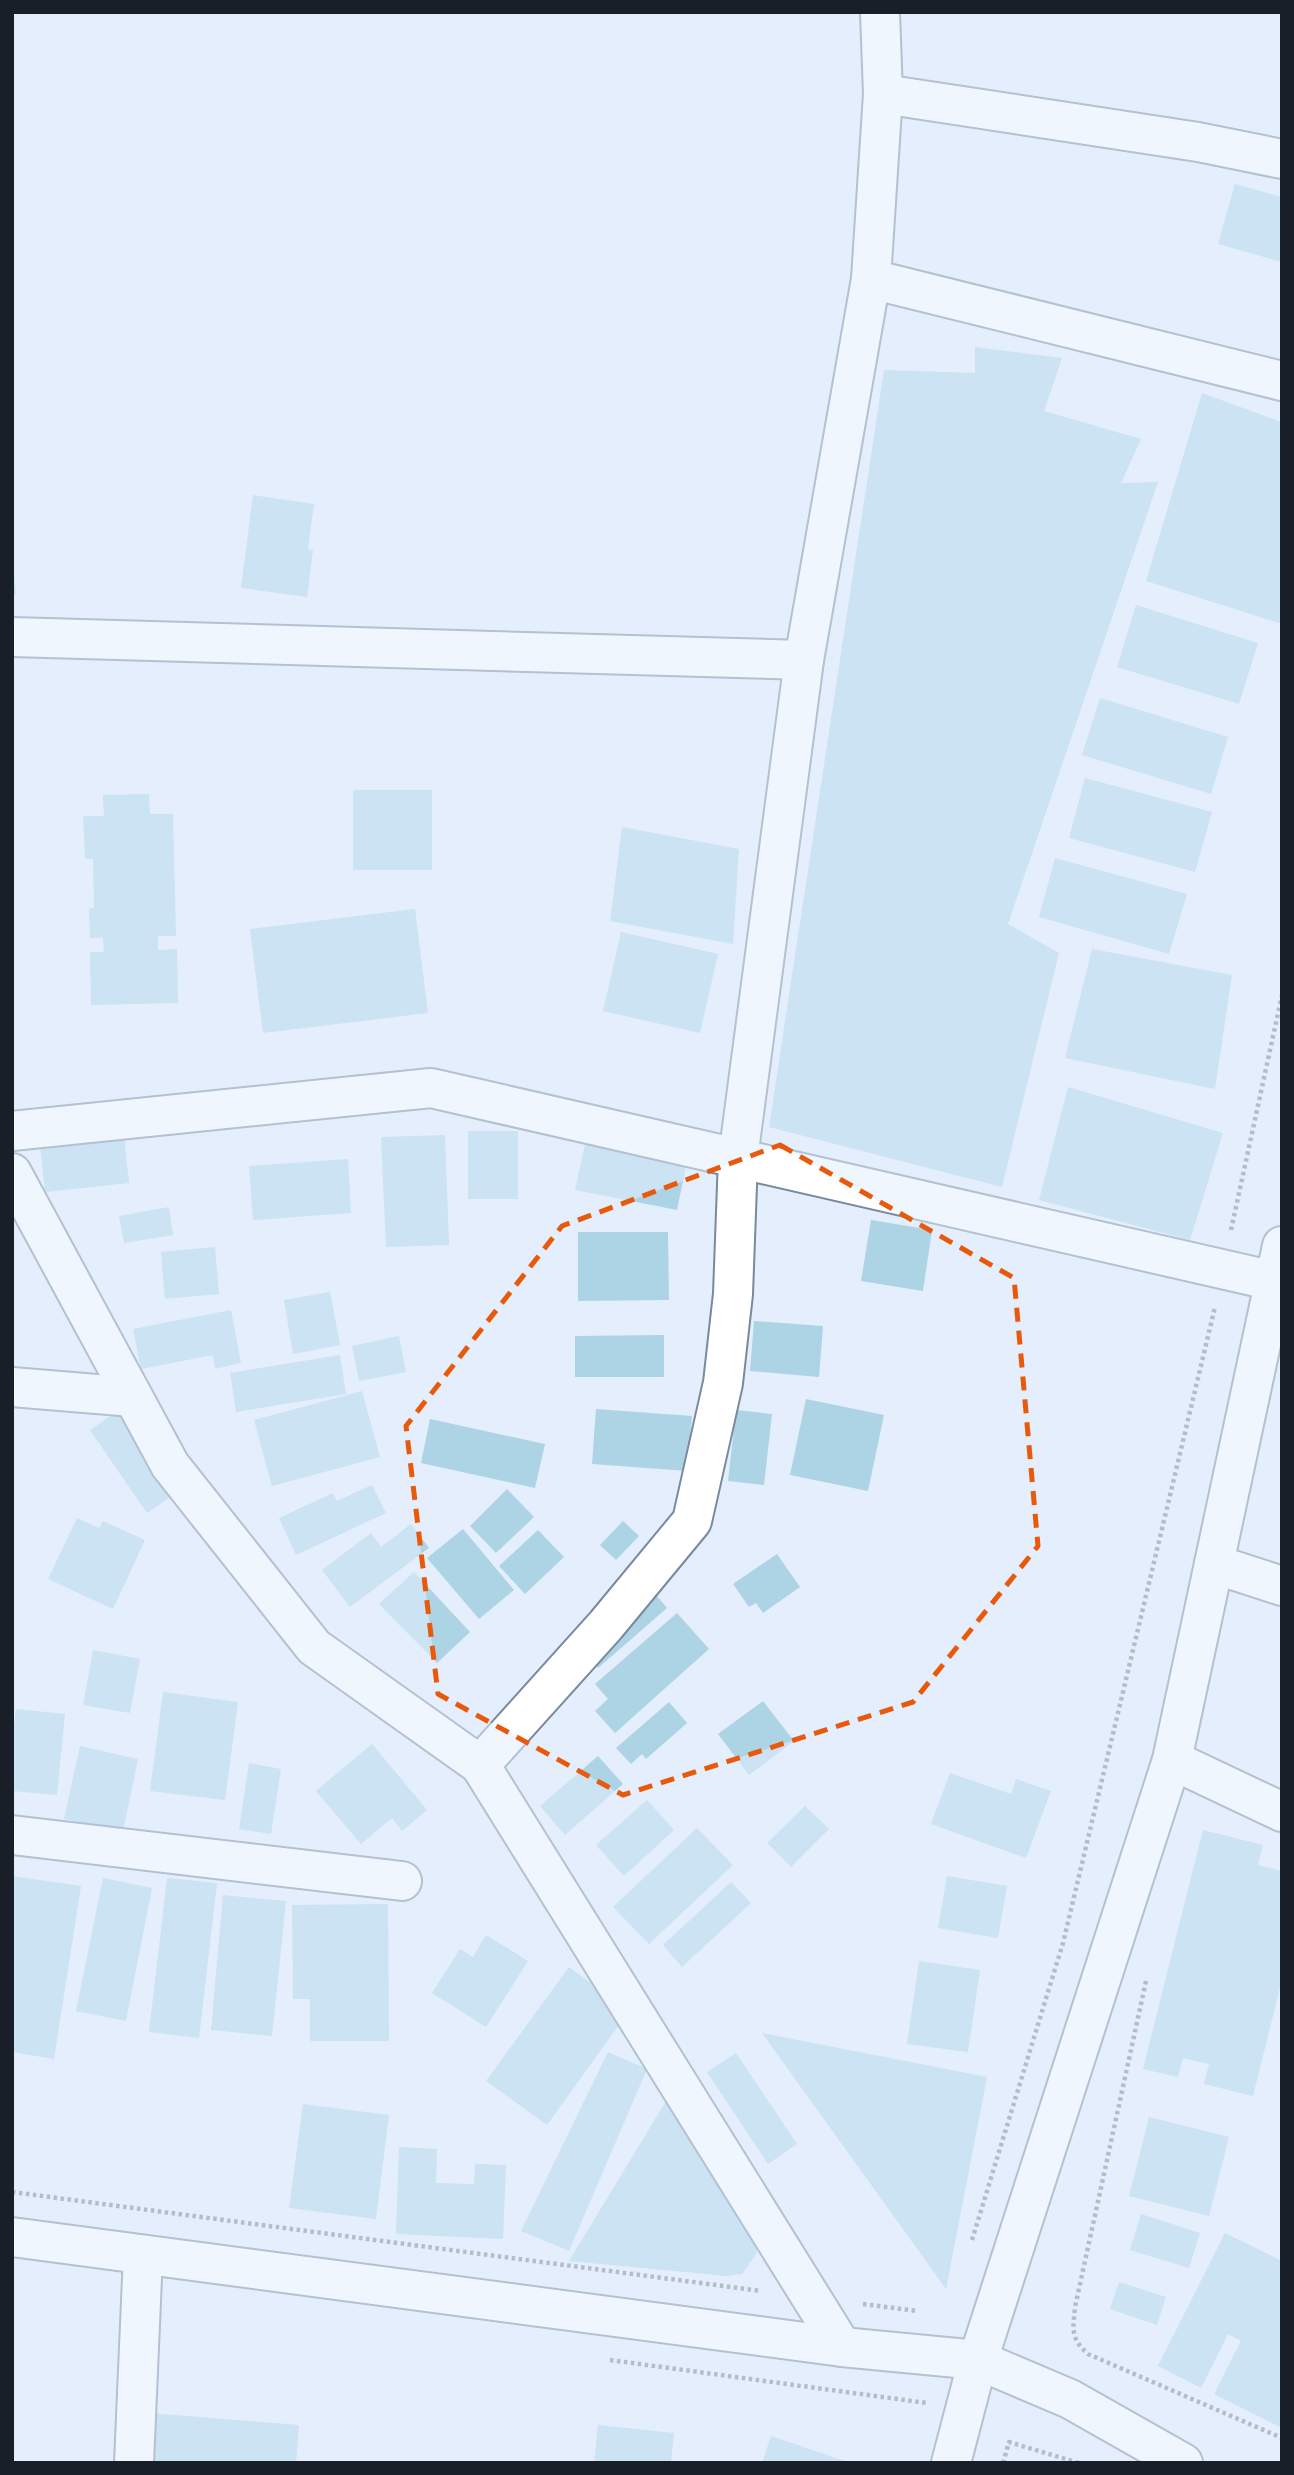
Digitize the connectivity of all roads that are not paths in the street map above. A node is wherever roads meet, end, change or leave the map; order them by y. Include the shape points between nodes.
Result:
1 (880, 12) edge
2 (883, 94) junction
3 (1282, 159) edge
4 (871, 279) junction
5 (1282, 381) edge
6 (12, 637) edge
7 (804, 660) junction
8 (12, 1131) edge
9 (738, 1158) junction
10 (12, 1173) edge
11 (1278, 1264) edge
12 (12, 1387) edge
13 (133, 1397) junction
14 (1214, 1564) junction
15 (1282, 1586) edge
16 (1172, 1759) junction
17 (480, 1765) junction
18 (1282, 1812) edge
19 (12, 1835) edge
20 (402, 1881) dead end
21 (12, 2237) edge
22 (143, 2255) junction
23 (842, 2347) junction
24 (978, 2360) junction
25 (134, 2463) edge
26 (951, 2463) edge
27 (1183, 2463) edge

1 - 2 street
2 - 3 street
2 - 4 street
4 - 5 street
4 - 7 street
6 - 7 street
7 - 9 street
8 - 9 street via 431,1088
9 - 11 street
9 - 17 street via 733,1294 723,1382 692,1521
10 - 13 street
11 - 14 street
12 - 13 street
13 - 17 street via 170,1465 314,1647
14 - 15 street
14 - 16 street
16 - 18 street
16 - 24 street
17 - 23 street
19 - 20 street
21 - 22 street
22 - 23 street
22 - 25 street
23 - 24 street
24 - 26 street
24 - 27 street via 1070,2399

